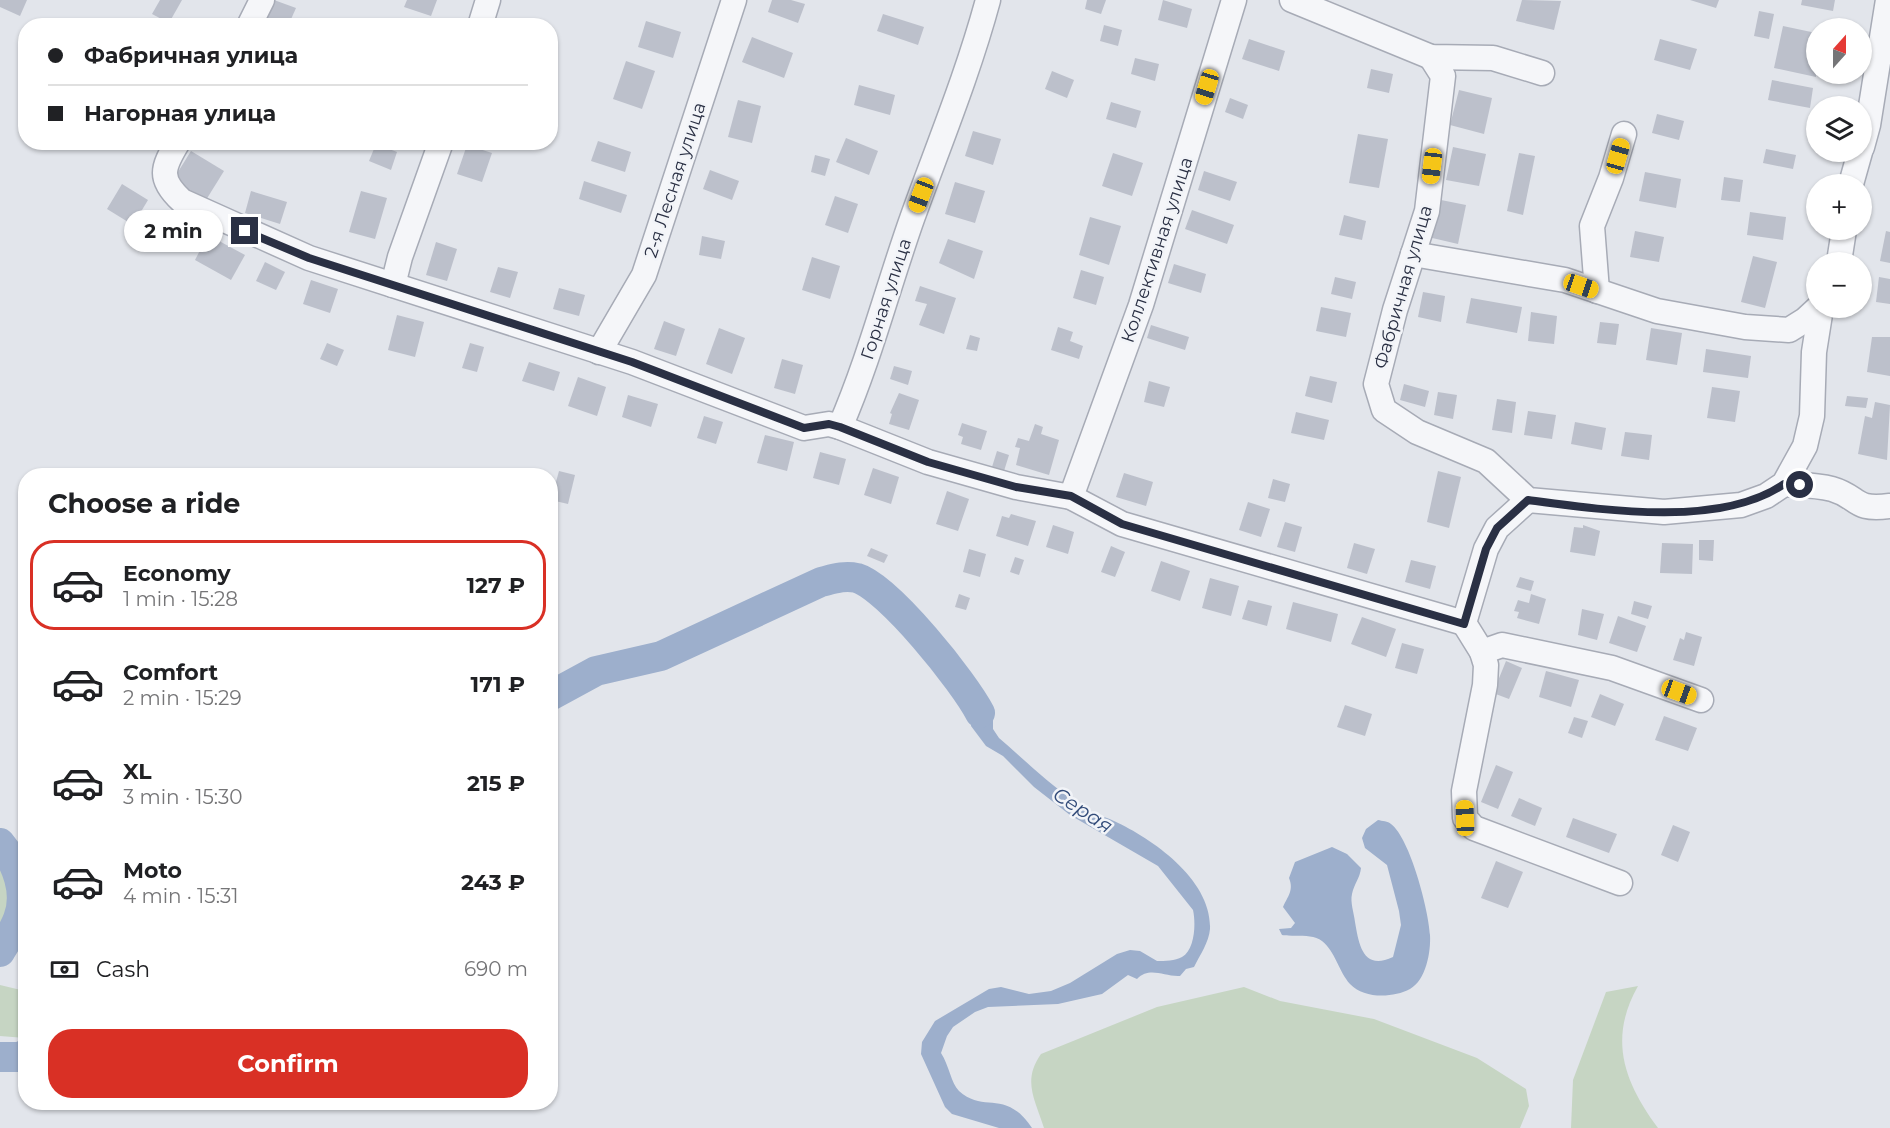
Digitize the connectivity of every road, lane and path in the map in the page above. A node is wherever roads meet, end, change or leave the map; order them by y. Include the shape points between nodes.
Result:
1 (262, 0) edge
2 (488, 0) edge
3 (734, 0) edge
4 (988, 0) edge
5 (1234, 0) edge
6 (1292, 0) edge
7 (1888, 0) edge
8 (253, 18) edge
9 (482, 18) edge
10 (1431, 57) junction
11 (1542, 73) dead end
12 (1872, 100) edge
13 (1624, 134) dead end
14 (174, 150) edge
15 (438, 150) edge
16 (1413, 254) junction
17 (393, 285) junction
18 (1597, 291) junction
19 (1807, 318) edge
20 (1818, 318) edge
21 (598, 352) junction
22 (840, 427) junction
23 (1784, 484) junction
24 (1071, 496) junction
25 (1528, 500) junction
26 (1890, 506) edge
27 (1464, 624) junction
28 (1482, 652) junction
29 (1701, 700) dead end
30 (1620, 883) dead end

1 - 8 street
2 - 9 street
3 - 21 street, 2-я Лесная улица via 644,275
4 - 22 street, Горная улица via 958,99 879,315 869,357
5 - 24 street, Коллективная улица via 1141,305
6 - 10 street
7 - 12 street
10 - 11 street via 1493,58
10 - 16 street, Фабричная улица via 1443,76 1427,211
13 - 18 street via 1592,226
14 - 17 street via 164,175 168,189 182,201 309,258
15 - 17 street
16 - 18 street via 1565,280
16 - 25 street, Фабричная улица via 1376,384 1384,410 1417,432 1486,461
17 - 21 street
18 - 19 street via 1657,311 1745,327 1789,330
20 - 23 street via 1812,416 1805,446
21 - 22 street via 804,428 829,424
22 - 24 street via 928,462 1016,487
23 - 25 street via 1741,505 1664,512
23 - 26 street via 1833,489 1857,505
24 - 27 street via 1122,524
25 - 27 street via 1497,528 1486,549
27 - 28 street
28 - 29 street via 1502,645 1612,668
28 - 30 street via 1485,685 1464,791 1465,818 1474,828

